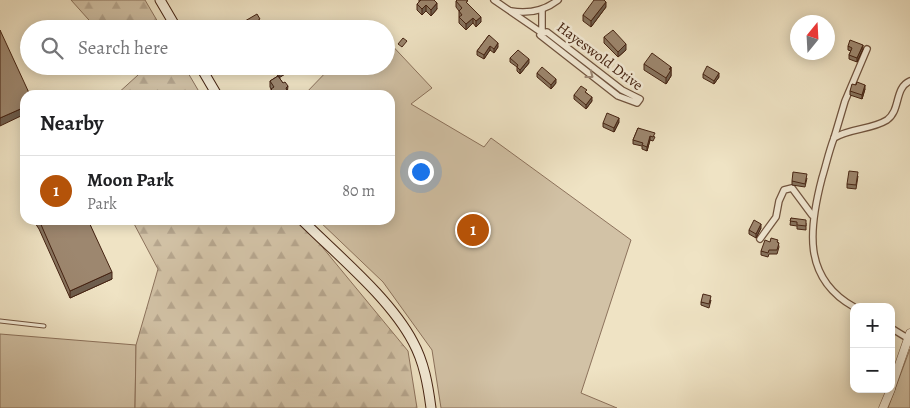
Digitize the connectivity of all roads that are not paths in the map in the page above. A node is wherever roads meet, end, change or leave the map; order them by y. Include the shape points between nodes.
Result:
1 (160, 0) edge
2 (494, 0) edge
3 (558, 0) edge
4 (542, 10) junction
5 (509, 11) junction
6 (172, 20) edge
7 (542, 33) junction
8 (866, 49) dead end
9 (205, 75) edge
10 (910, 81) edge
11 (214, 90) edge
12 (834, 138) junction
13 (812, 215) junction
14 (307, 225) edge
15 (760, 239) dead end
16 (850, 305) edge
17 (0, 321) edge
18 (44, 326) dead end
19 (895, 330) edge
20 (909, 336) edge
21 (895, 377) edge
22 (889, 393) edge
23 (431, 408) edge
24 (883, 408) edge

1 - 6 main road
2 - 5 street, Hayeswold Drive
3 - 4 street
4 - 5 street
4 - 7 street
5 - 7 street, Hayeswold Drive
7 -> 7 street, Hayeswold Drive via 540,35 548,42 618,96 634,103 639,101 547,32
8 - 12 street
9 - 11 main road
10 - 12 street via 899,93 895,112 886,120
12 - 13 street
13 - 15 street via 792,188 784,190 776,217
13 - 16 street via 816,267 840,299
14 - 23 main road via 367,284 405,329 422,363
17 - 18 lane
19 - 20 street
20 - 21 street
22 - 24 street

